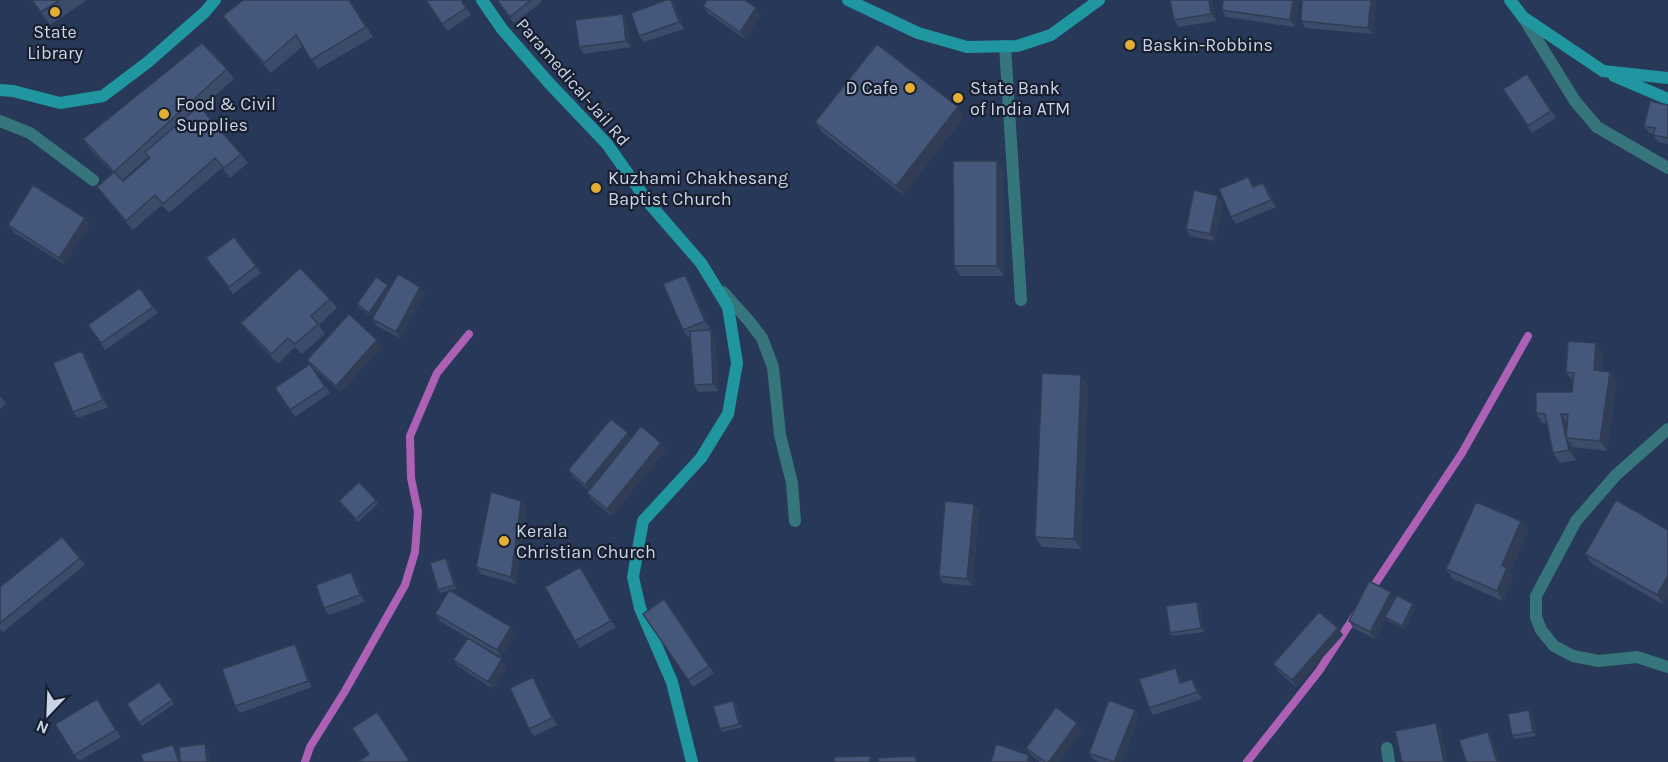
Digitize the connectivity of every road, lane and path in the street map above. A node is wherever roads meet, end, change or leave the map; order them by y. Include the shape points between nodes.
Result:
1 (214, 0) edge
2 (482, 0) edge
3 (848, 0) edge
4 (1100, 0) edge
5 (1510, 0) edge
6 (1523, 17) junction
7 (1005, 46) junction
8 (1603, 71) junction
9 (1668, 78) edge
10 (0, 90) edge
11 (1668, 99) edge
12 (0, 121) edge
13 (1668, 168) edge
14 (93, 180) dead end
15 (713, 282) junction
16 (1021, 300) dead end
17 (1668, 429) edge
18 (795, 521) dead end
19 (1668, 667) edge
20 (1387, 748) dead end
21 (692, 762) edge
22 (1389, 762) edge

1 - 10 main road via 148,62 103,96 60,103
2 - 15 main road, Paramedical-Jail Rd via 502,29 607,144
3 - 7 main road via 918,33 967,47
4 - 7 main road via 1051,35
5 - 6 main road
6 - 8 main road
6 - 13 street via 1575,101 1597,127
7 - 16 street
8 - 9 main road
8 - 11 main road
12 - 14 street via 30,133
15 - 18 street via 756,329 769,354
15 - 21 main road, Paramedical-Jail Rd via 728,307 738,363 728,414 701,458 643,521 633,577 640,608 672,682
17 - 19 street via 1616,475 1576,521 1536,596 1536,617 1554,646 1573,656 1599,661 1637,657
20 - 22 street

